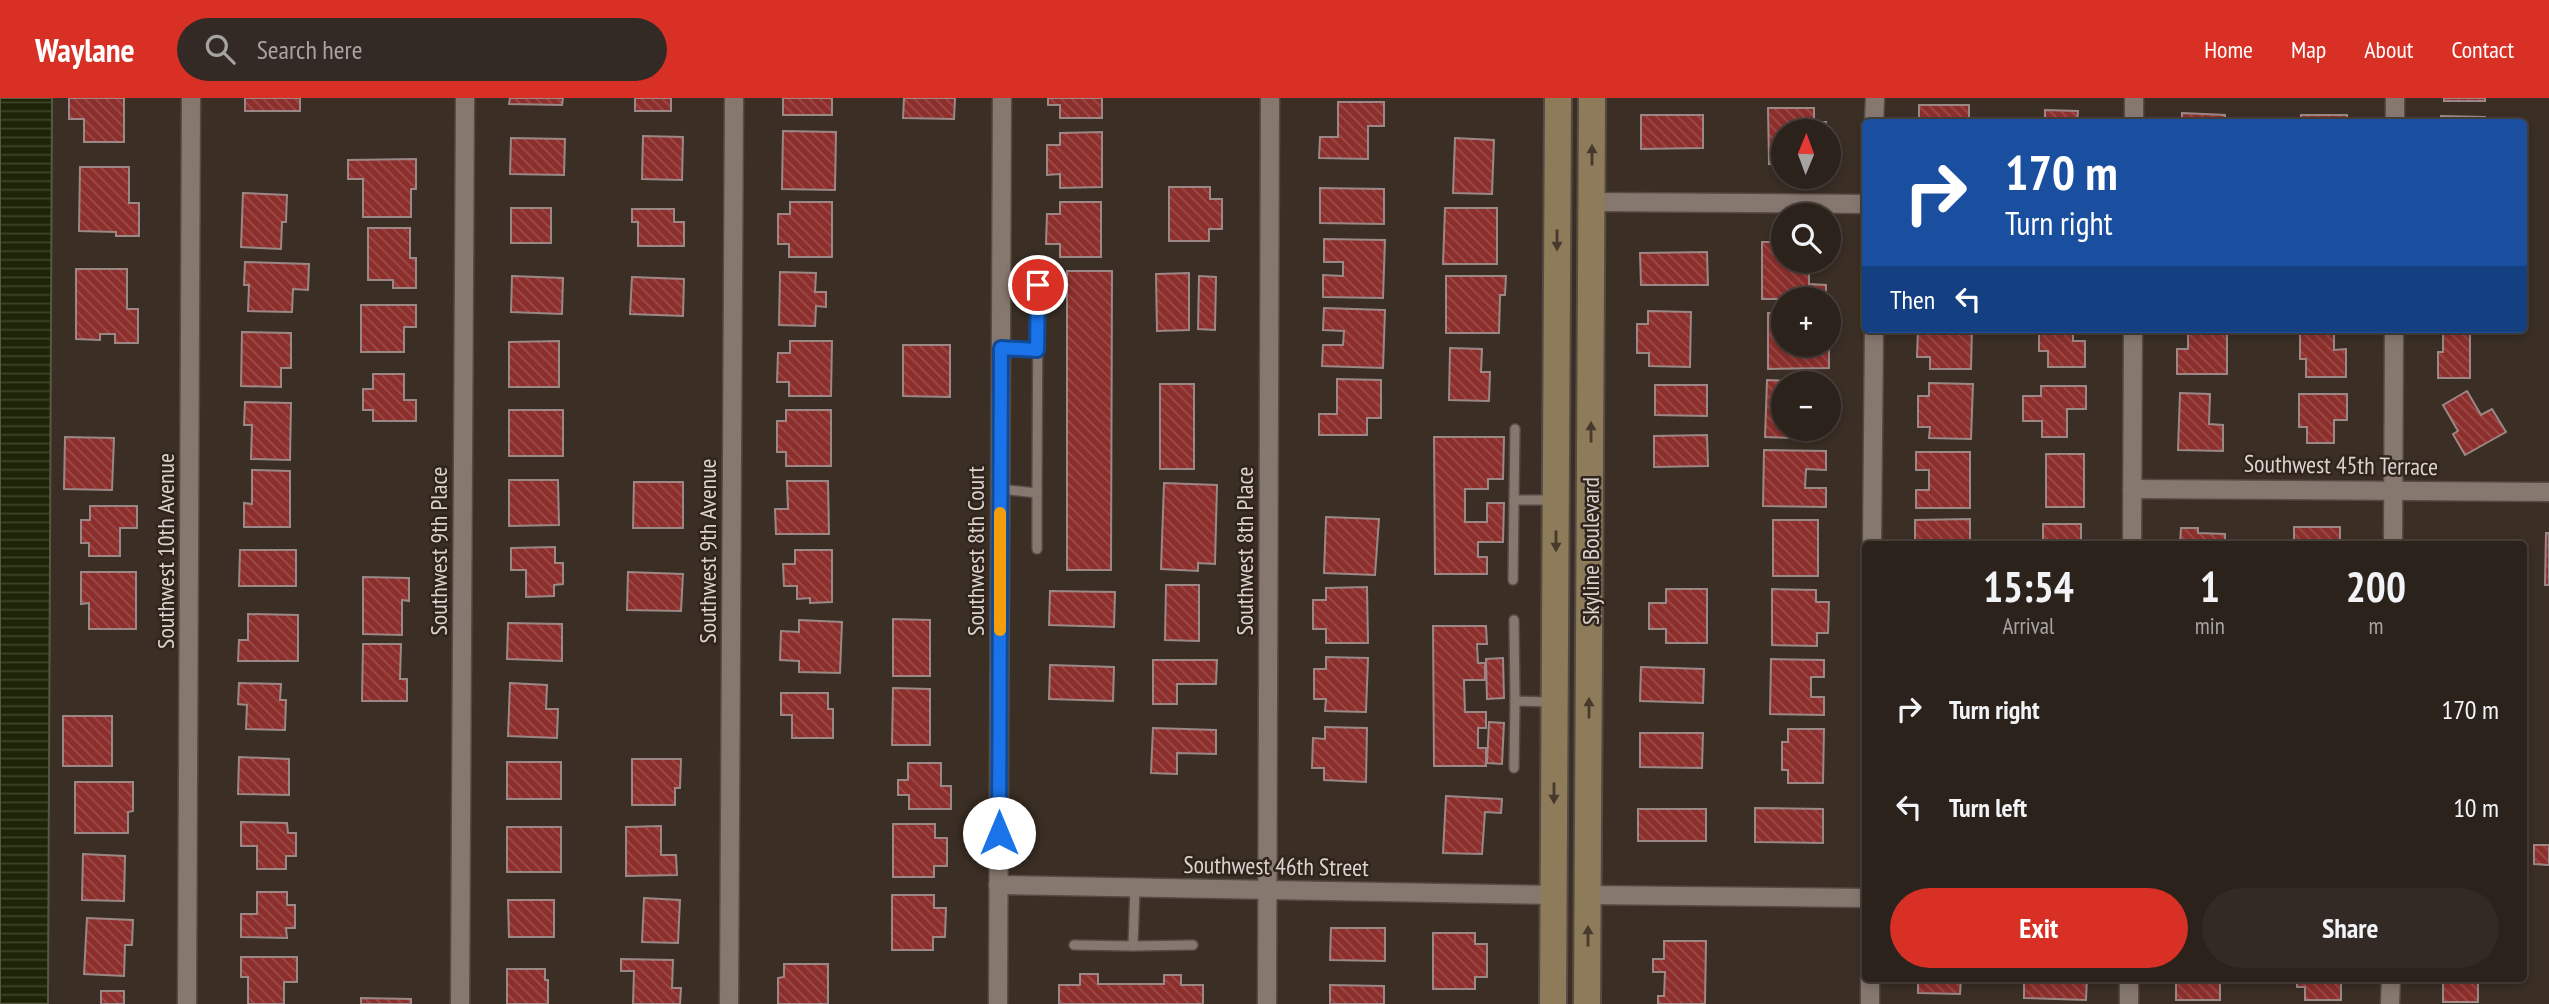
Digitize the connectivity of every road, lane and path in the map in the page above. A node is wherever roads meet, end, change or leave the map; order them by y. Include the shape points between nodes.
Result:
1 (191, 98) edge
2 (464, 98) edge
3 (734, 98) edge
4 (1002, 98) edge
5 (1270, 98) edge
6 (1558, 98) edge
7 (1592, 98) edge
8 (1875, 98) edge
9 (2134, 98) edge
10 (2395, 98) edge
11 (1874, 119) edge
12 (2134, 119) edge
13 (2395, 119) edge
14 (1558, 201) junction
15 (1592, 202) junction
16 (1862, 204) edge
17 (1038, 285) dead end
18 (1874, 333) edge
19 (2133, 333) edge
20 (2394, 333) edge
21 (1001, 348) junction
22 (1037, 350) junction
23 (1515, 429) dead end
24 (1000, 489) junction
25 (2132, 489) junction
26 (2393, 491) junction
27 (2549, 492) edge
28 (1037, 493) junction
29 (1514, 500) junction
30 (1556, 500) junction
31 (1872, 541) edge
32 (2132, 541) edge
33 (2393, 541) edge
34 (1037, 550) dead end
35 (1513, 580) dead end
36 (1514, 620) dead end
37 (1515, 701) junction
38 (1555, 702) junction
39 (1514, 768) dead end
40 (998, 885) junction
41 (1135, 888) junction
42 (1268, 890) junction
43 (1554, 895) junction
44 (1588, 895) junction
45 (1862, 898) edge
46 (1074, 945) dead end
47 (1193, 945) dead end
48 (1133, 946) junction
49 (1870, 982) edge
50 (2129, 982) edge
51 (2390, 982) edge
52 (187, 1004) edge
53 (460, 1004) edge
54 (729, 1004) edge
55 (998, 1004) edge
56 (1267, 1004) edge
57 (1553, 1004) edge
58 (1587, 1004) edge
59 (1870, 1004) edge
60 (2129, 1004) edge
61 (2390, 1004) edge

1 - 52 street, Southwest 10th Avenue
2 - 53 street, Southwest 9th Place
3 - 54 street, Southwest 9th Avenue
4 - 21 street, Southwest 8th Court
5 - 42 street, Southwest 8th Place
6 - 14 street, Skyline Boulevard
15 -> 7 street, Skyline Boulevard
8 - 11 street
9 - 12 street
10 - 13 street
14 - 15 street
14 -> 30 street, Skyline Boulevard
15 - 16 street
44 -> 15 street, Skyline Boulevard
17 - 22 lane
18 - 31 street
19 - 25 street
20 - 26 street
21 - 22 lane
21 - 24 street, Southwest 8th Court
22 - 28 lane
23 - 29 lane
24 - 28 lane
24 - 40 street, Southwest 8th Court
25 - 26 street, Southwest 45th Terrace
25 - 32 street
26 - 27 street, Southwest 45th Terrace
26 - 33 street
28 - 34 lane
29 - 30 lane
29 - 35 lane
30 -> 38 street, Skyline Boulevard
36 - 37 lane
37 - 38 lane
37 - 39 lane
38 -> 43 street, Skyline Boulevard
40 - 41 street, Southwest 46th Street
40 - 55 street, Southwest 8th Court
41 - 42 street, Southwest 46th Street
41 - 48 lane
42 - 43 street, Southwest 46th Street
42 - 56 street, Southwest 8th Place
43 - 44 street
43 - 57 street, Skyline Boulevard
44 - 45 street
58 -> 44 street, Skyline Boulevard
46 - 48 lane
47 - 48 lane
49 - 59 street
50 - 60 street
51 - 61 street

